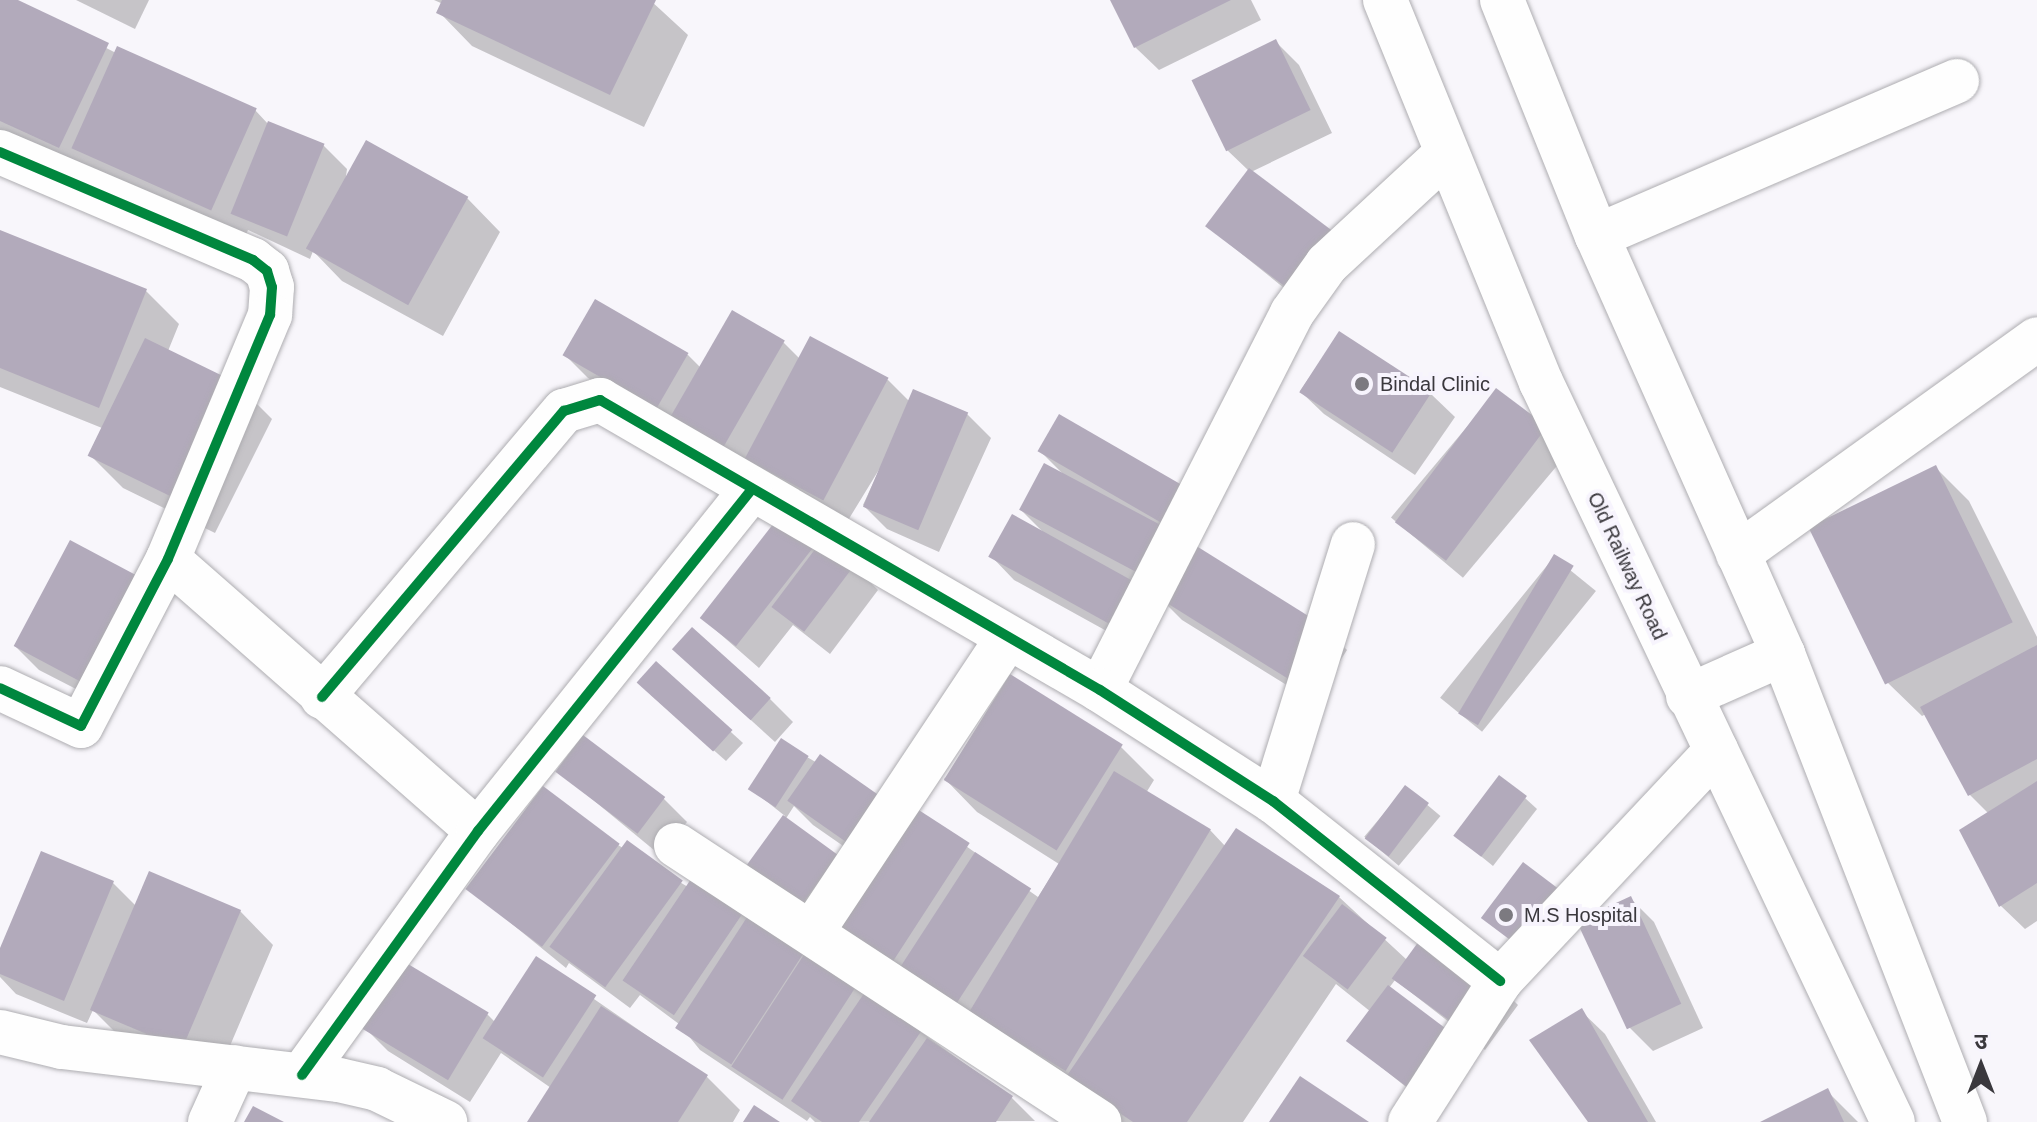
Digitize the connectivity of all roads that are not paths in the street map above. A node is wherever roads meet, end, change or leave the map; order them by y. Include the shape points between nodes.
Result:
1 (1385, 0) edge
2 (1502, 0) edge
3 (1957, 81) dead end
4 (0, 152) edge
5 (1447, 153) junction
6 (1597, 236) junction
7 (2037, 339) edge
8 (750, 491) junction
9 (1353, 544) dead end
10 (1738, 554) junction
11 (168, 559) junction
12 (1007, 639) junction
13 (1783, 654) junction
14 (0, 688) edge
15 (1100, 690) junction
16 (1688, 696) junction
17 (322, 697) junction
18 (1716, 751) junction
19 (1273, 801) junction
20 (478, 831) junction
21 (676, 845) dead end
22 (812, 932) junction
23 (1500, 981) junction
24 (0, 1032) edge
25 (235, 1067) junction
26 (302, 1075) junction
27 (210, 1122) edge
28 (445, 1122) edge
29 (1099, 1122) edge
30 (1410, 1122) edge
31 (1893, 1122) edge
32 (1965, 1122) edge

1 - 5 street, Old Railway Road
2 - 6 street
3 - 6 street
4 - 11 street via 253,260 267,271 270,315
5 - 15 street via 1327,264 1292,313
5 - 16 street, Old Railway Road via 1541,382
6 - 10 street
7 - 10 street
8 - 12 street
8 - 17 street via 610,404 576,404
8 - 20 street
9 - 19 street
10 - 13 street
11 - 14 street via 81,726
11 - 17 street
12 - 15 street
12 - 22 street
13 - 16 street
13 - 32 street
15 - 19 street
16 - 18 street, Old Railway Road
17 - 20 street
18 - 23 street
18 - 31 street, Old Railway Road
19 - 23 street
20 - 26 street
21 - 22 street
22 - 29 street
23 - 30 street
24 - 25 street via 62,1047
25 - 26 street
25 - 27 street
26 - 28 street via 377,1089

